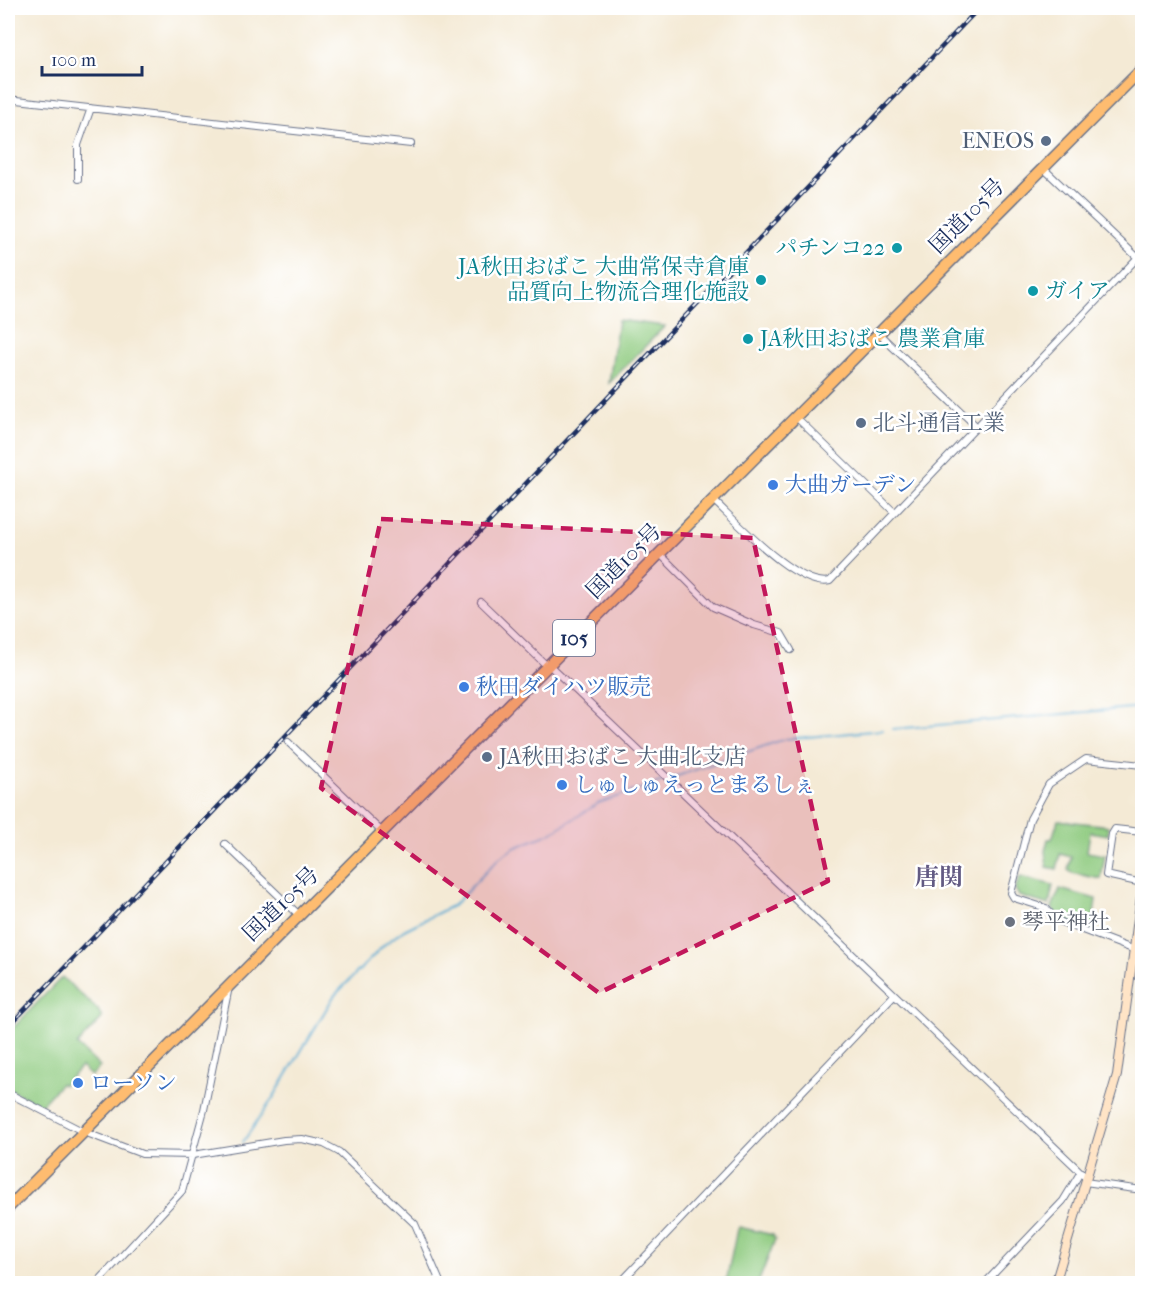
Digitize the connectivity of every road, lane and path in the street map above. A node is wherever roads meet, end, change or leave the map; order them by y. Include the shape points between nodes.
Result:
1 (1143, 69) edge
2 (8, 99) edge
3 (91, 108) junction
4 (411, 144) dead end
5 (1043, 168) junction
6 (78, 179) dead end
7 (1140, 256) edge
8 (878, 333) junction
9 (795, 416) junction
10 (976, 426) junction
11 (712, 500) junction
12 (894, 512) junction
13 (659, 553) junction
14 (481, 602) dead end
15 (791, 650) dead end
16 (547, 664) junction
17 (288, 742) dead end
18 (1143, 765) edge
19 (382, 832) junction
20 (1143, 832) edge
21 (225, 844) dead end
22 (1143, 883) edge
23 (1143, 889) edge
24 (299, 915) junction
25 (1135, 950) junction
26 (230, 984) junction
27 (894, 995) junction
28 (8, 1093) edge
29 (84, 1132) junction
30 (193, 1155) junction
31 (1084, 1178) junction
32 (1143, 1190) edge
33 (8, 1208) edge
34 (96, 1284) edge
35 (441, 1284) edge
36 (619, 1284) edge
37 (984, 1284) edge
38 (1055, 1284) edge

1 - 5 highway, 国道105号 / 105
2 - 3 street
3 - 4 street
3 - 6 street via 78,145
5 - 7 street
5 - 8 highway, 国道105号 / 105
7 - 10 street
8 - 9 highway, 国道105号 / 105
8 - 10 street
9 - 11 highway, 国道105号 / 105
9 - 12 street
10 - 12 street
11 - 12 street via 781,564 822,583 830,581
11 - 13 highway, 国道105号 / 105
13 - 15 street via 713,607 781,633
13 - 16 highway, 国道105号 / 105
14 - 16 street
16 - 19 highway, 国道105号 / 105
16 - 27 street
17 - 19 street
18 - 25 street via 1086,759 1049,784 1030,819 1011,893 1014,898 1046,908 1056,920
19 - 24 highway, 国道105号 / 105
20 - 22 street via 1115,829 1106,876
21 - 24 street
23 - 25 street
24 - 26 highway, 国道105号 / 105
25 - 31 street via 1117,1075
26 - 29 highway, 国道105号 / 105
26 - 30 street
27 - 31 street
27 - 36 street
28 - 29 street
29 - 30 street via 142,1154
29 - 33 highway, 国道105号 / 105
30 - 34 street via 182,1191
30 - 35 street via 284,1140 324,1144 339,1152 415,1224
31 - 32 street
31 - 37 street
31 - 38 street

